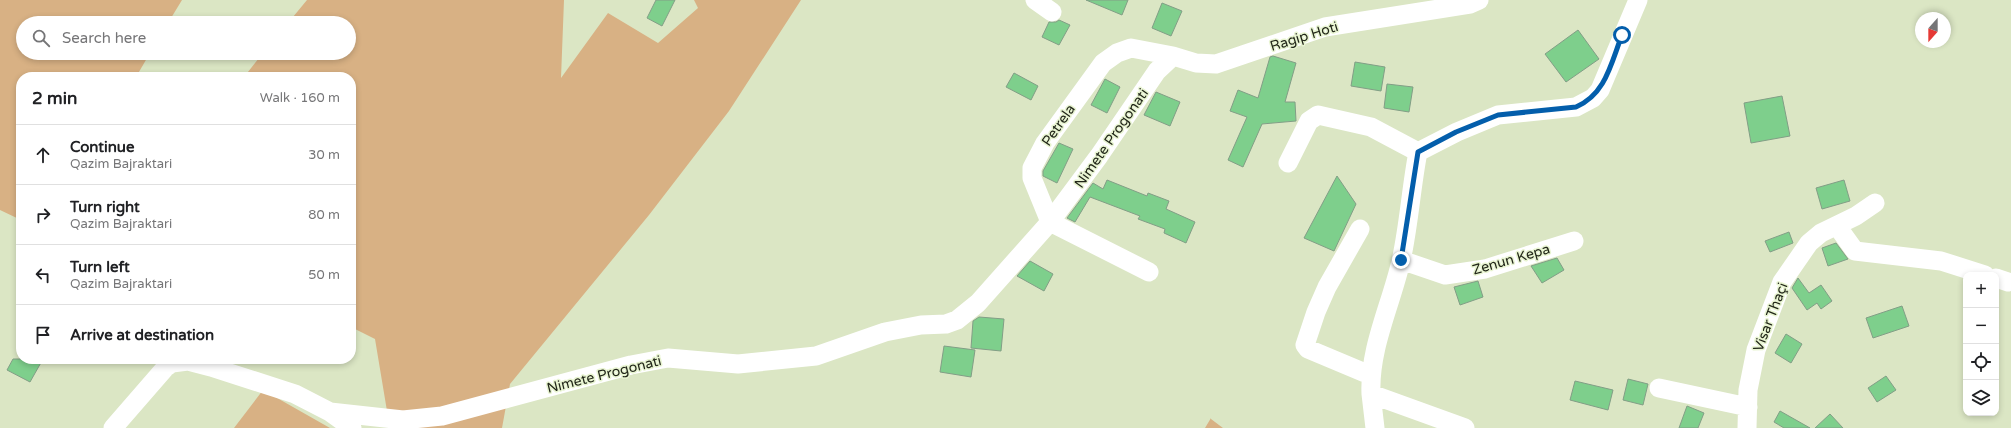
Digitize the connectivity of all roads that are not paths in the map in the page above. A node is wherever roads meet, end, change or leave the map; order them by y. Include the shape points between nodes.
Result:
1 (1036, 0) edge
2 (1479, 0) edge
3 (1638, 0) edge
4 (1052, 12) dead end
5 (1131, 48) joint
6 (1173, 56) junction
7 (1418, 152) junction
8 (1288, 163) dead end
9 (1875, 203) dead end
10 (1050, 222) junction
11 (1837, 226) junction
12 (1360, 229) dead end
13 (1574, 241) dead end
14 (1401, 260) junction
15 (1149, 272) dead end
16 (1976, 272) edge
17 (170, 364) edge
18 (200, 364) edge
19 (1370, 384) junction
20 (1659, 388) dead end
21 (1748, 407) junction
22 (330, 412) junction
23 (113, 428) edge
24 (352, 428) edge
25 (1374, 428) edge
26 (1465, 428) edge
27 (1748, 428) edge

1 - 4 street
2 - 6 street, Ragip Hoti via 1325,27 1216,64 1196,63
3 - 7 street via 1604,82 1596,94 1585,103 1576,107 1498,115 1456,132
5 - 6 street, Ragip Hoti
5 - 10 street, Petrela via 1117,53 1103,63 1045,143 1032,168 1032,178
6 - 10 street, Nimete Progonati via 1157,71
7 - 8 street via 1371,128 1318,115 1309,120
7 - 14 street
9 - 11 street, Visar Thaçi
10 - 15 street
10 - 22 street, Nimete Progonati via 978,303 957,320 946,324 921,325 885,332 816,356 738,364 668,358 631,365 442,416 403,420
11 - 16 street via 1855,251 1942,261
11 - 21 street, Visar Thaçi via 1821,233 1809,243 1782,282 1756,350 1750,374
12 - 19 street via 1316,312 1305,345
13 - 14 street, Zenun Kepa via 1485,269 1445,274
14 - 19 street via 1373,358
17 - 23 street
18 - 22 street via 295,394
19 - 25 street
19 - 26 street
20 - 21 street
21 - 27 street, Visar Thaçi
22 - 24 street

